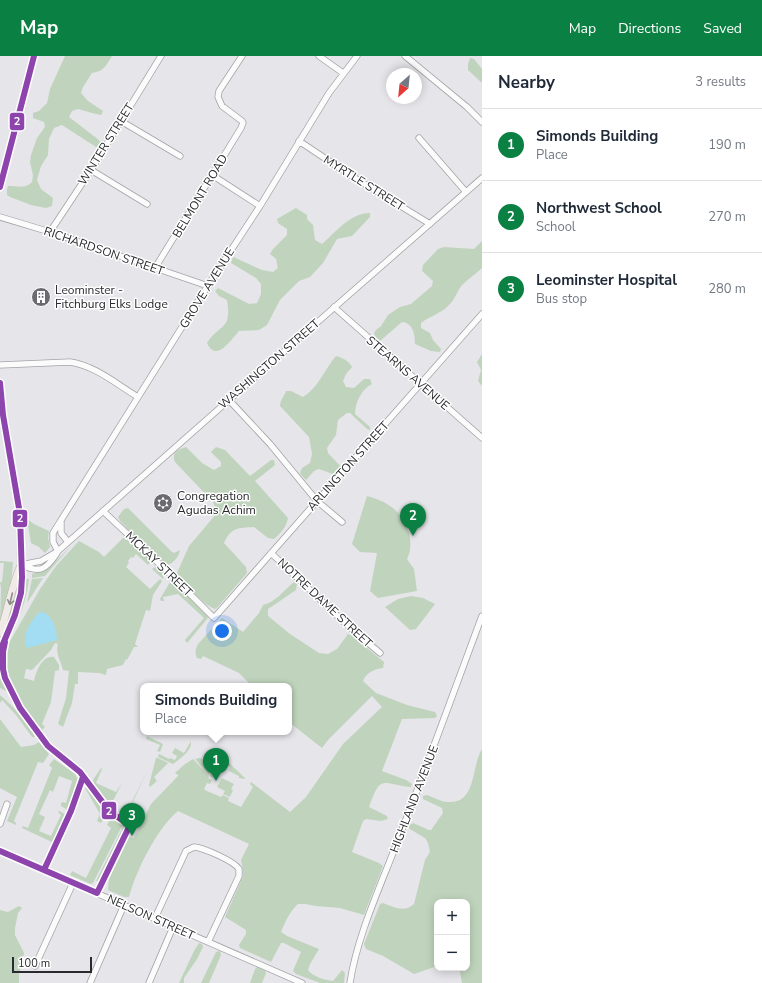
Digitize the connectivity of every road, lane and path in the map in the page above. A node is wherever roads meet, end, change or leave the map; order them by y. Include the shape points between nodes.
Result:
1 (34, 56) edge
2 (161, 56) edge
3 (242, 56) edge
4 (319, 56) edge
5 (357, 56) edge
6 (405, 56) edge
7 (343, 73) junction
8 (121, 121) junction
9 (482, 122) edge
10 (419, 138) dead end
11 (299, 141) junction
12 (180, 156) dead end
13 (91, 170) junction
14 (212, 175) junction
15 (482, 178) edge
16 (0, 187) edge
17 (466, 192) junction
18 (147, 204) dead end
19 (260, 206) junction
20 (0, 217) edge
21 (430, 224) junction
22 (50, 232) junction
23 (155, 268) junction
24 (208, 286) junction
25 (334, 307) junction
26 (482, 314) edge
27 (0, 365) edge
28 (0, 383) edge
29 (421, 384) junction
30 (138, 398) junction
31 (229, 400) junction
32 (2, 422) edge
33 (481, 434) edge
34 (3, 435) edge
35 (318, 501) junction
36 (103, 510) junction
37 (61, 522) junction
38 (342, 522) dead end
39 (68, 542) junction
40 (58, 551) junction
41 (271, 552) junction
42 (21, 565) junction
43 (482, 616) edge
44 (214, 618) joint
45 (0, 633) edge
46 (0, 651) edge
47 (380, 653) dead end
48 (83, 776) dead end
49 (7, 804) dead end
50 (0, 824) edge
51 (0, 851) edge
52 (44, 870) junction
53 (73, 883) junction
54 (124, 905) junction
55 (155, 918) junction
56 (173, 926) junction
57 (208, 942) junction
58 (35, 966) dead end
59 (90, 983) edge
60 (149, 983) edge
61 (302, 983) edge
62 (350, 983) edge

1 - 16 main road
2 - 8 street, WINTER STREET
3 - 14 street, BELMONT ROAD via 218,97 222,106 243,123
4 - 7 street
5 - 7 street, GROVE AVENUE
6 - 9 street
7 - 11 street, GROVE AVENUE
8 - 12 street
8 - 13 street, WINTER STREET
10 - 17 street
11 - 19 street, GROVE AVENUE
11 - 21 street, MYRTLE STREET
13 - 18 street
13 - 22 street, WINTER STREET
14 - 19 street
14 - 23 street, BELMONT ROAD
15 - 17 street, WASHINGTON STREET
17 - 21 street, WASHINGTON STREET
19 - 24 street, GROVE AVENUE
20 - 22 street, RICHARDSON STREET
21 - 25 street, WASHINGTON STREET
22 - 23 street, RICHARDSON STREET
23 - 24 street, RICHARDSON STREET
24 - 30 street, GROVE AVENUE
25 - 29 street, STEARNS AVENUE
25 - 31 street, WASHINGTON STREET
26 - 29 street, ARLINGTON STREET
27 - 30 street via 76,363 94,369
28 - 32 main road
29 - 33 street, STEARNS AVENUE
29 - 35 street, ARLINGTON STREET
30 - 37 street, GROVE AVENUE
31 - 35 street
31 - 36 street, WASHINGTON STREET
32 - 34 main road
34 - 42 main road via 20,514
35 - 38 street
35 - 41 street, ARLINGTON STREET
36 - 39 street, WASHINGTON STREET
36 - 44 street, MCKAY STREET
37 - 39 street via 61,533
37 - 40 street, GROVE AVENUE via 52,536
39 - 40 street, WASHINGTON STREET
40 - 42 street, WASHINGTON STREET via 41,561
41 - 44 street, ARLINGTON STREET
41 - 47 street, NOTRE DAME STREET
42 -> 45 main road
42 - 46 main road via 18,607
43 - 62 street, HIGHLAND AVENUE via 364,931
48 - 52 street via 71,811
49 - 50 street
51 - 52 street, NELSON STREET
52 - 53 street, NELSON STREET
53 - 54 street, NELSON STREET
53 - 58 street
54 - 55 street, NELSON STREET
54 - 59 street
55 - 56 street, NELSON STREET
55 - 57 street via 186,851 194,847 202,849 233,863 239,869 239,876
56 - 57 street, NELSON STREET
56 - 60 street
57 - 61 street, NELSON STREET

